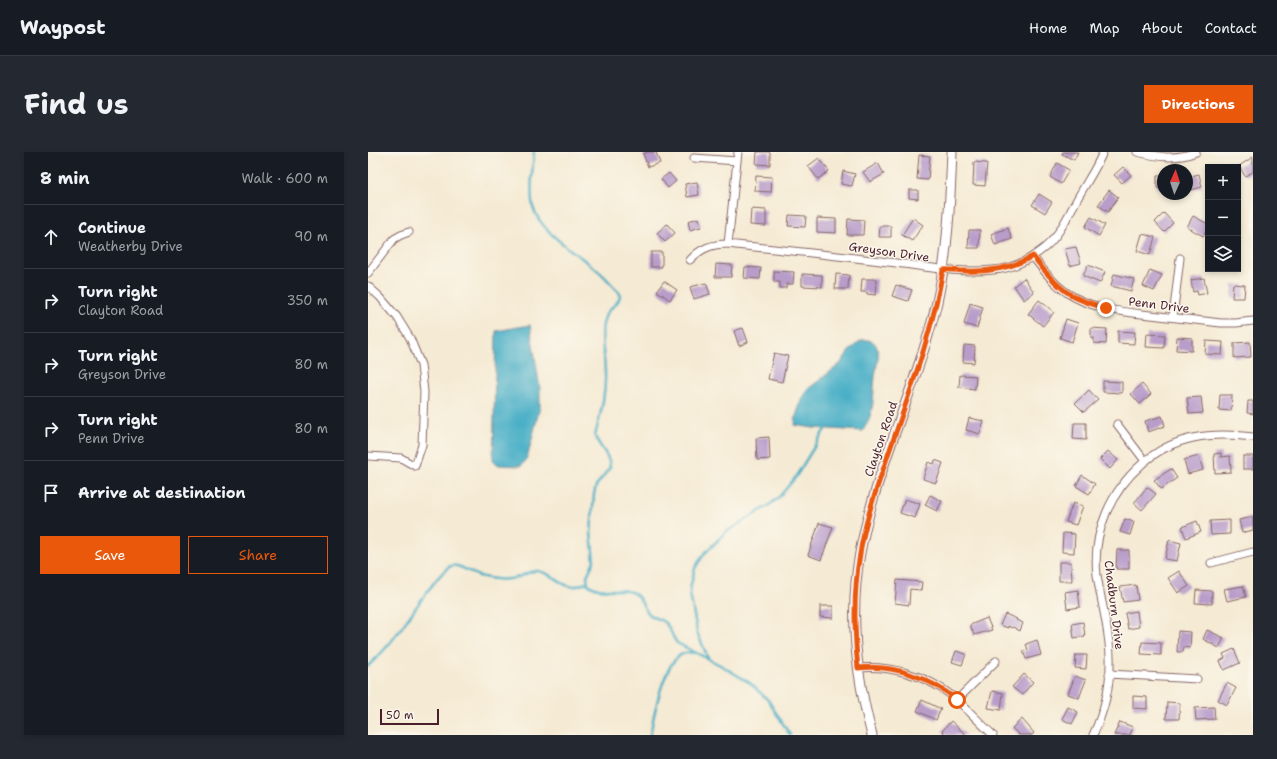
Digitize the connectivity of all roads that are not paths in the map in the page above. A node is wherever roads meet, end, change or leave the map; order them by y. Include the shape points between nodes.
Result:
1 (738, 152) edge
2 (952, 152) edge
3 (1103, 152) edge
4 (1137, 152) edge
5 (1196, 152) edge
6 (694, 158) dead end
7 (737, 161) junction
8 (409, 232) dead end
9 (728, 244) junction
10 (1033, 256) junction
11 (1180, 258) dead end
12 (690, 260) dead end
13 (943, 270) junction
14 (368, 273) edge
15 (368, 286) edge
16 (1173, 317) junction
17 (1253, 321) edge
18 (1117, 424) dead end
19 (1253, 437) edge
20 (368, 456) edge
21 (1145, 461) junction
22 (1253, 552) edge
23 (1211, 563) dead end
24 (996, 661) dead end
25 (858, 668) junction
26 (1110, 674) junction
27 (1197, 679) dead end
28 (957, 700) junction
29 (872, 735) edge
30 (993, 735) edge
31 (1093, 735) edge

1 - 7 street
2 - 13 street, Clayton Road
3 - 10 street, Greyson Drive via 1062,226 1047,246
4 - 5 street via 1180,157
6 - 7 street
7 - 9 street
8 - 14 street via 394,239
9 - 12 street, Greyson Drive via 710,246
9 - 13 street, Greyson Drive
10 - 13 street, Greyson Drive via 994,270
10 - 16 street, Penn Drive via 1059,286 1073,297 1112,310
11 - 16 street
13 - 25 street, Clayton Road via 928,334 874,497 860,553 855,606
15 - 20 street via 397,317 410,338 421,365 424,392 422,445 415,466 401,458
16 - 17 street, Penn Drive via 1221,323
18 - 21 street
19 - 21 street, Chadburn Drive via 1222,434 1187,439 1173,444
21 - 26 street, Chadburn Drive via 1114,496 1101,526 1098,541 1097,573 1108,637
22 - 23 street
24 - 28 street
25 - 28 street via 875,667 907,673 935,684
25 - 29 street, Clayton Road
26 - 27 street
26 - 31 street, Chadburn Drive via 1103,710
28 - 30 street

